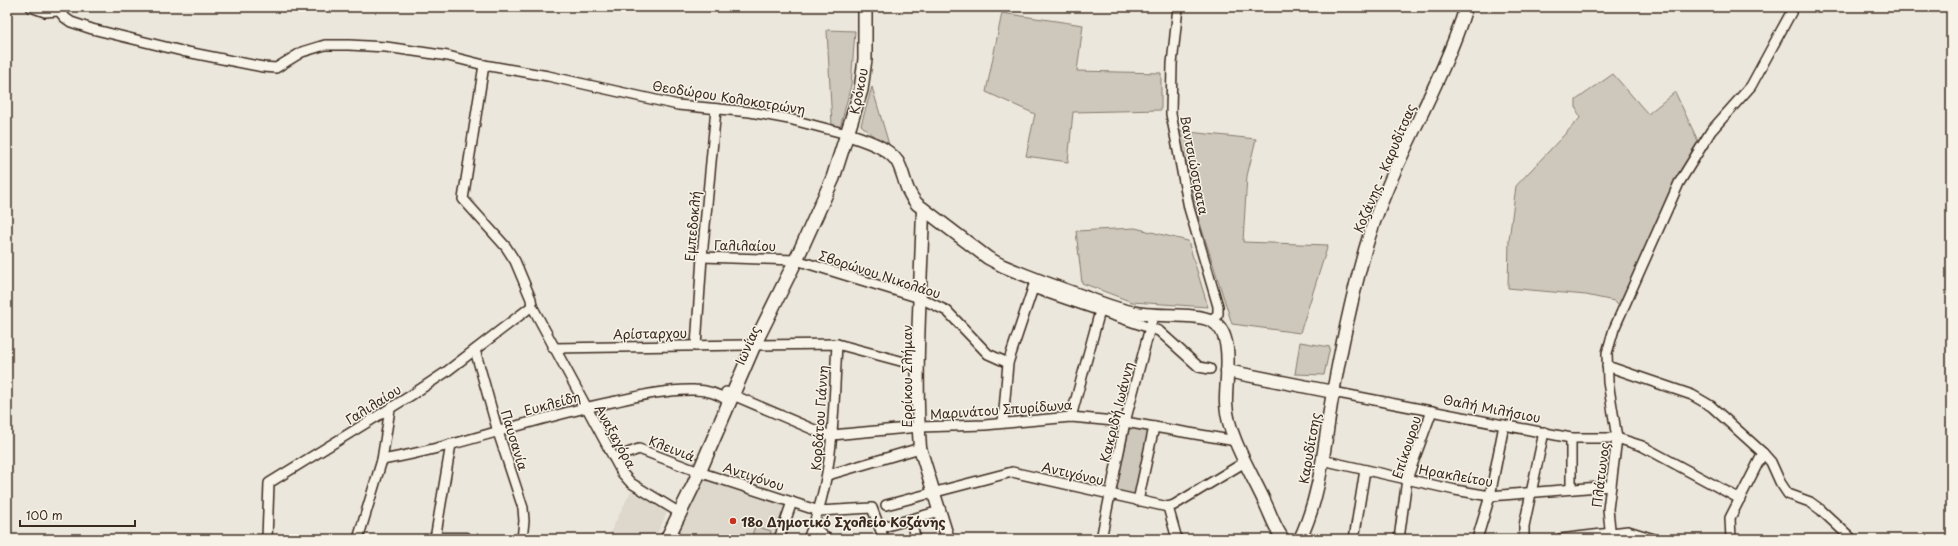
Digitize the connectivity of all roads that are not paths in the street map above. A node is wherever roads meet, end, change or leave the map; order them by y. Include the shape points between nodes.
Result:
1 (31, 7) edge
2 (865, 7) edge
3 (1178, 7) edge
4 (1466, 7) edge
5 (1794, 7) edge
6 (57, 9) edge
7 (484, 65) junction
8 (716, 109) junction
9 (848, 134) junction
10 (923, 209) junction
11 (702, 257) junction
12 (792, 260) junction
13 (1034, 284) junction
14 (920, 298) junction
15 (532, 306) junction
16 (1100, 311) junction
17 (1153, 316) junction
18 (1212, 321) junction
19 (1150, 329) junction
20 (837, 344) junction
21 (750, 345) junction
22 (696, 346) junction
23 (553, 348) junction
24 (475, 350) junction
25 (1008, 363) junction
26 (919, 366) junction
27 (1607, 366) junction
28 (1210, 369) dead end
29 (1227, 371) junction
30 (1333, 392) junction
31 (728, 397) junction
32 (586, 407) junction
33 (390, 409) junction
34 (1432, 411) junction
35 (1071, 417) junction
36 (1003, 422) junction
37 (1125, 422) junction
38 (1504, 425) junction
39 (920, 427) junction
40 (1154, 427) junction
41 (498, 432) junction
42 (1544, 432) junction
43 (832, 435) junction
44 (1571, 438) junction
45 (1617, 438) junction
46 (1236, 440) junction
47 (451, 444) junction
48 (920, 448) junction
49 (1763, 453) junction
50 (614, 458) junction
51 (382, 460) junction
52 (1322, 460) junction
53 (1245, 462) junction
54 (1365, 470) junction
55 (695, 471) junction
56 (828, 475) junction
57 (1407, 479) junction
58 (1611, 486) junction
59 (1571, 489) junction
60 (934, 492) junction
61 (1531, 492) junction
62 (1110, 495) junction
63 (1490, 496) junction
64 (1740, 499) junction
65 (1138, 501) junction
66 (792, 502) junction
67 (886, 505) dead end
68 (1168, 507) junction
69 (677, 511) junction
70 (819, 511) junction
71 (940, 511) junction
72 (910, 520) junction
73 (1104, 525) junction
74 (813, 526) junction
75 (880, 528) junction
76 (1611, 536) edge
77 (1291, 538) edge
78 (267, 539) edge
79 (358, 539) edge
80 (434, 539) edge
81 (466, 539) edge
82 (522, 539) edge
83 (659, 539) edge
84 (667, 539) edge
85 (779, 539) edge
86 (808, 539) edge
87 (827, 539) edge
88 (884, 539) edge
89 (916, 539) edge
90 (948, 539) edge
91 (1101, 539) edge
92 (1106, 539) edge
93 (1177, 539) edge
94 (1354, 539) edge
95 (1399, 539) edge
96 (1477, 539) edge
97 (1524, 539) edge
98 (1560, 539) edge
99 (1654, 539) edge
100 (1731, 539) edge
101 (1852, 539) edge

1 - 6 street via 45,12
2 - 9 main road, Κρόκου via 861,90
3 - 18 street, Βαντσιώστρατα via 1172,64 1171,114 1189,208 1218,306 1218,314
4 - 30 street, Κοζάνης - Καρυδίτσας via 1448,59 1407,144 1371,232
5 - 27 street, Πλάτωνος via 1752,86 1711,131 1679,182 1614,329 1607,353
6 - 7 street, Θεοδώρου Κολοκοτρώνη via 71,22 92,29 263,67 276,68 302,52 335,44 425,52
7 - 8 street, Θεοδώρου Κολοκοτρώνη via 548,76 662,102
7 - 15 street, Αναξαγόρα via 463,200 506,247 515,261
8 - 9 street, Θεοδώρου Κολοκοτρώνη via 789,119
8 - 11 street, Εμπεδοκλή
9 - 10 street, Θεοδώρου Κολοκοτρώνη via 873,144 897,162 910,196
9 - 12 main road, Ιωνίας via 826,176
10 - 13 street, Θεοδώρου Κολοκοτρώνη via 996,262
10 - 14 street, Ερρίκου Σλήμαν
11 - 12 street, Γαλιλαίου
11 - 22 street, Εμπεδοκλή
12 - 14 street, Σβορώνου Νικολάου
12 - 21 main road, Ιωνίας
13 - 16 street
13 - 17 street, Θεοδώρου Κολοκοτρώνη
13 - 25 street
14 - 25 street, Σβορώνου Νικολάου via 947,311 988,354
14 - 26 street, Ερρίκου Σλήμαν
15 - 23 street, Αναξαγόρα
15 - 24 street, Γαλιλαίου
16 - 19 street
16 - 35 street
17 - 18 street, Θεοδώρου Κολοκοτρώνη via 1190,316
17 - 19 street, Κακριδή Ιωάννη
18 - 29 street via 1219,326 1224,335
19 - 28 street via 1160,331 1199,367
19 - 37 street, Κακριδή Ιωάννη
20 - 21 street, Αρίσταρχου
20 - 26 street, Αρίσταρχου
20 - 43 street, Κορδάτου Γιάννη
21 - 22 street, Αρίσταρχου
21 - 31 main road, Ιωνίας
22 - 23 street, Αρίσταρχου
23 - 32 street, Αναξαγόρα
24 - 33 street, Γαλιλαίου
24 - 41 street, Παυσανία
25 - 36 street
26 - 39 street, Ερρίκου Σλήμαν
27 - 45 street, Πλάτωνος
27 - 49 street via 1700,399
29 - 30 street, Θαλή Μιλήσιου
29 - 46 street via 1226,407
30 - 34 street, Θαλή Μιλήσιου
30 - 52 street, Καρυδίτσης
31 - 32 street, Ευκλείδη via 697,390 684,390 649,394
31 - 43 street, Μαρινάτου Σπυρίδωνα
31 - 55 main road, Ιωνίας
32 - 41 street, Ευκλείδη
32 - 50 street, Αναξαγόρα
33 - 51 street
33 - 78 street, Γαλιλαίου via 269,483
34 - 38 street, Θαλή Μιλήσιου
34 - 57 street, Επίκουρου
35 - 36 street, Μαρινάτου Σπυρίδωνα
35 - 37 street, Μαρινάτου Σπυρίδωνα
36 - 39 street, Μαρινάτου Σπυρίδωνα
37 - 40 street, Μαρινάτου Σπυρίδωνα
37 - 62 street, Κακριδή Ιωάννη
38 - 42 street, Θαλή Μιλήσιου
38 - 63 street
39 - 43 street, Μαρινάτου Σπυρίδωνα
39 - 48 street, Ερρίκου Σλήμαν
40 - 46 street, Μαρινάτου Σπυρίδωνα
40 - 65 street
41 - 47 street, Ευκλείδη
41 - 82 street, Παυσανία via 523,508
42 - 44 street, Θαλή Μιλήσιου
42 - 61 street
43 - 56 street, Κορδάτου Γιάννη
44 - 45 street, Θαλή Μιλήσιου
44 - 59 street
45 - 58 street, Πλάτωνος
45 - 64 street, Θαλή Μιλήσιου via 1642,446
46 - 53 street
47 - 51 street, Ευκλείδη
47 - 80 street
48 - 56 street
48 - 60 street, Ερρίκου Σλήμαν
49 - 64 street
49 - 101 street via 1771,462 1788,494 1810,502
50 - 55 street, Κλεινιά via 639,450
50 - 69 street, Αναξαγόρα via 626,479
51 - 79 street
52 - 54 street, Ηρακλείτου
52 - 77 street, Καρυδίτσης via 1311,508
53 - 68 street
53 - 77 street via 1267,507
54 - 57 street, Ηρακλείτου
54 - 94 street
55 - 66 street, Αντιγόνου
55 - 69 main road, Ιωνίας
56 - 70 street, Κορδάτου Γιάννη
57 - 63 street, Ηρακλείτου
57 - 95 street, Επίκουρου
58 - 59 street, Ηρακλείτου
58 - 76 street, Πλάτωνος via 1608,509
59 - 61 street, Ηρακλείτου
60 - 62 street, Αντιγόνου via 1012,472
60 - 67 street, Αντιγόνου
60 - 71 street, Ερρίκου Σλήμαν
61 - 63 street, Ηρακλείτου
61 - 97 street
62 - 65 street, Αντιγόνου
62 - 73 street, Κακριδή Ιωάννη
63 - 96 street
64 - 100 street via 1730,518
65 - 68 street, Αντιγόνου
66 - 70 street, Αντιγόνου
66 - 85 street
68 - 93 street
69 - 83 main road, Ιωνίας
69 - 84 main road, Ιωνίας
70 - 74 street, Κορδάτου Γιάννη
70 - 75 street, Αντιγόνου via 872,508
71 - 72 street
71 - 90 street, Ερρίκου Σλήμαν
72 - 75 street
72 - 89 street
73 - 91 street, Κακριδή Ιωάννη
73 - 92 street
74 - 86 street, Κορδάτου Γιάννη
74 - 87 street
75 - 88 street
76 - 98 street
76 - 99 street via 1628,531
80 - 81 street

